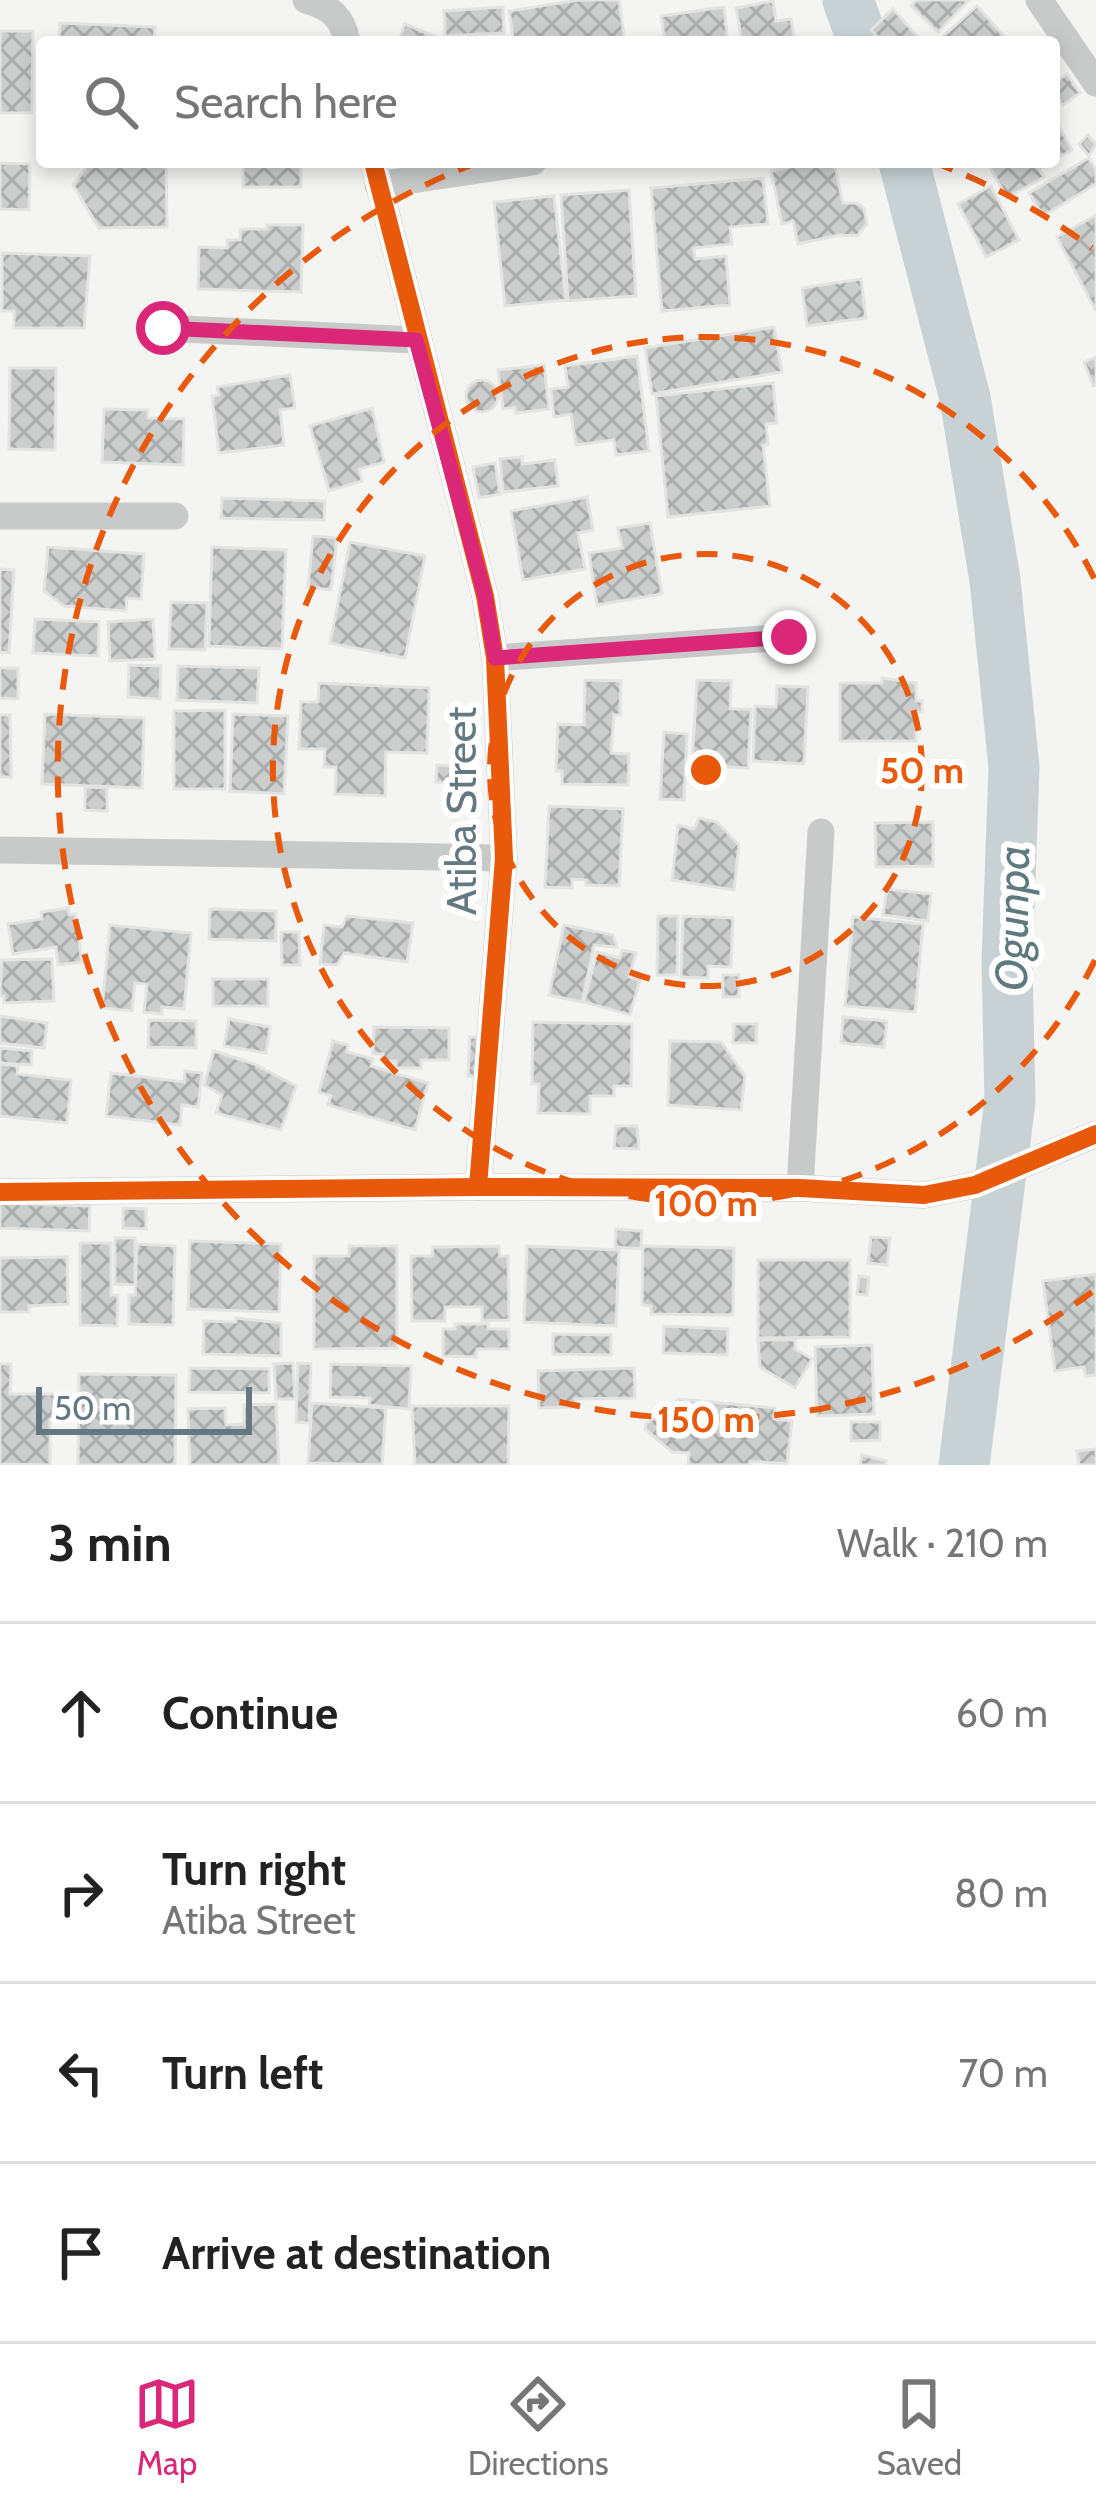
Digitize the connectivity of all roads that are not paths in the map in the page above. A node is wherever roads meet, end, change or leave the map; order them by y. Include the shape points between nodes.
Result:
1 (306, 0) edge
2 (1039, 0) edge
3 (334, 6) edge
4 (346, 36) edge
5 (1096, 83) edge
6 (454, 168) edge
7 (376, 174) edge
8 (163, 328) dead end
9 (416, 340) junction
10 (0, 516) edge
11 (176, 516) dead end
12 (789, 637) dead end
13 (495, 658) junction
14 (821, 832) dead end
15 (0, 850) edge
16 (504, 858) junction
17 (1096, 1134) edge
18 (478, 1187) junction
19 (800, 1188) junction
20 (0, 1192) edge

1 - 3 street
2 - 5 street
3 - 4 street
6 - 7 street
7 - 9 street, Atiba Street
8 - 9 street
9 - 13 street, Atiba Street
10 - 11 street
12 - 13 street
13 - 16 street, Atiba Street
14 - 19 street
15 - 16 street
16 - 18 street, Atiba Street
17 - 19 street via 975,1185 924,1195
18 - 19 street
18 - 20 street

